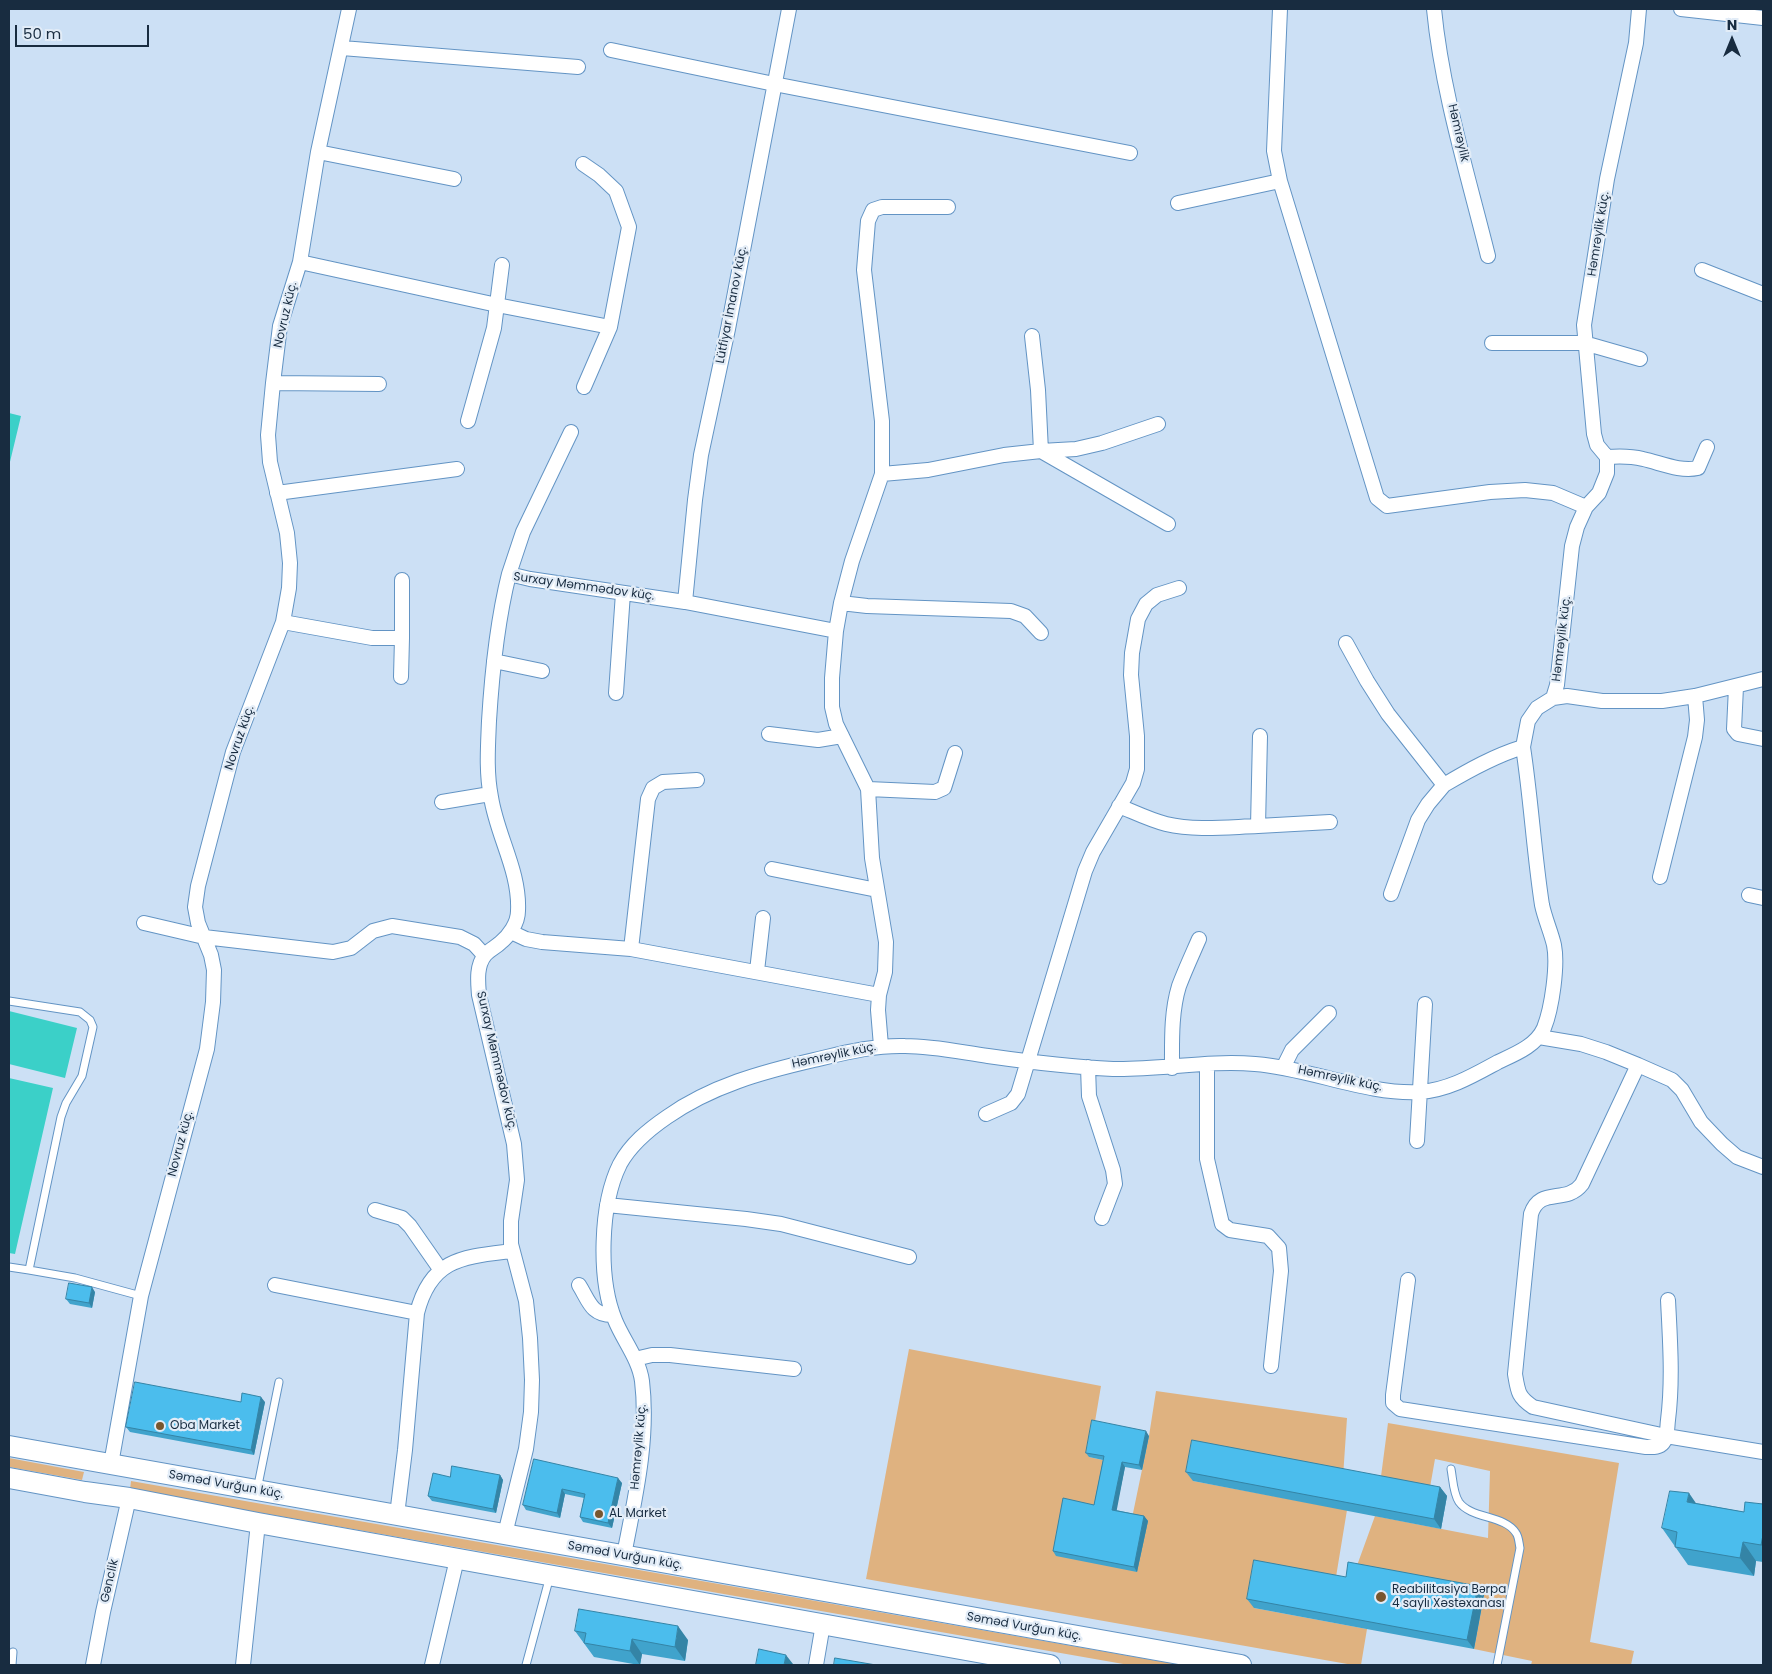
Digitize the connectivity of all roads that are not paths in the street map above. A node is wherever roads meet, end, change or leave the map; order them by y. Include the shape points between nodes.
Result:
1 (349, 9) edge
2 (790, 9) edge
3 (1280, 9) edge
4 (1434, 9) edge
5 (1639, 9) edge
6 (1681, 9) edge
7 (1763, 18) edge
8 (342, 48) junction
9 (611, 50) dead end
10 (578, 67) dead end
11 (774, 84) junction
12 (318, 152) junction
13 (1130, 153) dead end
14 (583, 164) dead end
15 (454, 179) dead end
16 (1280, 181) junction
17 (1178, 203) dead end
18 (948, 207) dead end
19 (1488, 256) dead end
20 (300, 262) junction
21 (502, 265) dead end
22 (1702, 270) dead end
23 (1763, 294) edge
24 (497, 305) junction
25 (610, 327) junction
26 (1032, 336) dead end
27 (1492, 343) dead end
28 (1584, 343) junction
29 (1640, 359) dead end
30 (273, 383) junction
31 (379, 384) dead end
32 (584, 387) dead end
33 (468, 421) dead end
34 (1158, 424) dead end
35 (571, 432) dead end
36 (1707, 447) dead end
37 (1041, 451) junction
38 (1607, 457) junction
39 (456, 469) dead end
40 (882, 474) junction
41 (277, 493) junction
42 (1586, 507) junction
43 (1168, 524) dead end
44 (509, 574) junction
45 (402, 580) dead end
46 (1178, 588) dead end
47 (623, 593) junction
48 (685, 602) junction
49 (841, 603) junction
50 (282, 622) junction
51 (836, 631) junction
52 (1040, 633) dead end
53 (402, 638) junction
54 (1346, 643) dead end
55 (494, 661) junction
56 (542, 672) dead end
57 (401, 677) dead end
58 (1763, 679) edge
59 (1736, 687) junction
60 (616, 693) dead end
61 (1695, 696) junction
62 (1553, 698) junction
63 (770, 734) dead end
64 (842, 736) junction
65 (1260, 736) dead end
66 (1763, 739) edge
67 (1523, 747) junction
68 (955, 753) dead end
69 (697, 780) dead end
70 (1444, 785) junction
71 (868, 789) junction
72 (490, 794) junction
73 (442, 802) dead end
74 (1119, 806) junction
75 (1330, 822) dead end
76 (1258, 826) junction
77 (772, 870) dead end
78 (1660, 877) dead end
79 (877, 890) junction
80 (1391, 894) dead end
81 (1749, 895) dead end
82 (1763, 898) edge
83 (763, 918) dead end
84 (144, 923) dead end
85 (511, 932) junction
86 (204, 937) junction
87 (1199, 939) dead end
88 (631, 949) junction
89 (484, 955) junction
90 (757, 971) junction
91 (879, 995) junction
92 (9, 1001) edge
93 (1425, 1004) dead end
94 (1329, 1014) dead end
95 (1539, 1037) junction
96 (881, 1046) junction
97 (1027, 1061) junction
98 (1207, 1064) junction
99 (1638, 1065) junction
100 (1088, 1067) junction
101 (1172, 1068) junction
102 (1283, 1068) junction
103 (1421, 1092) junction
104 (986, 1114) dead end
105 (1417, 1141) dead end
106 (1763, 1167) edge
107 (607, 1205) junction
108 (375, 1210) dead end
109 (1102, 1218) dead end
110 (512, 1251) junction
111 (909, 1257) dead end
112 (9, 1267) edge
113 (440, 1269) junction
114 (29, 1270) junction
115 (1408, 1280) dead end
116 (275, 1285) dead end
117 (579, 1285) dead end
118 (141, 1296) junction
119 (1668, 1300) dead end
120 (417, 1313) junction
121 (612, 1314) junction
122 (635, 1359) junction
123 (1271, 1366) dead end
124 (794, 1369) dead end
125 (279, 1382) dead end
126 (1666, 1436) junction
127 (9, 1446) edge
128 (1763, 1452) edge
129 (111, 1464) junction
130 (1451, 1469) dead end
131 (9, 1478) edge
132 (257, 1490) junction
133 (129, 1498) junction
134 (397, 1515) junction
135 (258, 1523) junction
136 (505, 1534) junction
137 (624, 1555) junction
138 (457, 1559) junction
139 (550, 1576) junction
140 (823, 1624) junction
141 (13, 1652) dead end
142 (1041, 1664) edge
143 (12, 1665) edge
144 (93, 1665) edge
145 (243, 1665) edge
146 (432, 1665) edge
147 (526, 1665) edge
148 (816, 1665) edge
149 (1241, 1665) edge
150 (1497, 1665) edge

1 - 8 street, Novruz küç.
2 - 11 street, Lütfiyar İmanov küç.
3 - 16 street via 1274,151
4 - 19 street, Həmrəylik via 1452,111
5 - 28 street, Həmrəylik küç. via 1636,43 1607,179
6 - 7 street
8 - 10 street
8 - 12 street, Novruz küç.
9 - 11 street
11 - 13 street
11 - 48 street, Lütfiyar İmanov küç. via 701,455
12 - 15 street
12 - 20 street, Novruz küç.
14 - 25 street via 616,191 629,227
16 - 17 street
16 - 42 street via 1377,498 1387,506 1525,490 1553,493
18 - 40 street via 882,206 873,210 868,221 864,270 882,421
20 - 24 street
20 - 30 street, Novruz küç. via 280,326
21 - 24 street
22 - 23 street
24 - 25 street
24 - 33 street via 494,328
25 - 32 street
26 - 37 street
27 - 28 street
28 - 29 street
28 - 38 street, Həmrəylik küç. via 1594,434 1597,445
30 - 31 street
30 - 41 street, Novruz küç. via 268,435
34 - 37 street via 1076,449
35 - 44 street via 523,532
36 - 38 street via 1698,468 1687,470 1641,458
37 - 40 street via 995,456 928,470
37 - 43 street
38 - 42 street, Həmrəylik küç. via 1607,473 1598,493
39 - 41 street
40 - 49 street
41 - 50 street, Novruz küç. via 287,533 290,563
42 - 62 street, Həmrəylik küç. via 1572,546 1560,670
44 - 47 street, Surxay Məmmədov küç.
44 - 55 street, Surxay Məmmədov küç.
45 - 53 street
46 - 74 street via 1146,604 1138,620 1131,675 1137,768 1133,783
47 - 48 street, Surxay Məmmədov küç.
47 - 60 street
48 - 51 street, Surxay Məmmədov küç.
49 - 51 street
49 - 52 street via 1011,611 1025,616
50 - 53 street via 372,638
50 - 86 street, Novruz küç. via 233,752 198,886 195,907
51 - 64 street via 832,707
53 - 57 street
54 - 70 street via 1388,714
55 - 56 street
55 - 72 street, Surxay Məmmədov küç. via 488,764
58 - 59 street
59 - 61 street
59 - 66 street via 1734,729 1738,734
61 - 62 street via 1662,701
61 - 78 street via 1695,737
62 - 67 street, Həmrəylik küç. via 1537,708 1528,721
63 - 64 street via 818,740
64 - 71 street
65 - 76 street
67 - 70 street via 1472,768
67 - 95 street, Həmrəylik küç. via 1543,909 1554,943 1556,966 1546,1019
68 - 71 street via 944,788 935,792
69 - 88 street via 663,782 653,788 648,799
70 - 80 street via 1418,820
71 - 79 street
72 - 73 street
72 - 85 street, Surxay Məmmədov küç. via 518,890 518,913
74 - 76 street via 1164,824 1200,828
74 - 97 street via 1085,871
75 - 76 street
77 - 79 street
79 - 91 street via 886,942 885,972
81 - 82 street
83 - 90 street
84 - 86 street
85 - 88 street via 542,942
85 - 89 street
86 - 89 street via 333,952 351,948 373,931 392,926 460,938 474,944
86 - 118 street, Novruz küç. via 214,970 214,1002 207,1048
87 - 101 street via 1179,987
88 - 90 street
89 - 110 street, Surxay Məmmədov küç. via 478,975 479,995 514,1144 517,1180
90 - 91 street
91 - 96 street
92 - 114 lane via 80,1012 93,1027 82,1076 61,1117
93 - 103 street
94 - 102 street via 1292,1050
95 - 99 street via 1581,1044
95 - 103 street, Həmrəylik küç. via 1525,1048 1463,1081
96 - 97 street, Həmrəylik küç. via 924,1047
96 - 107 street, Həmrəylik küç. via 776,1069 723,1085 678,1109 648,1130 626,1154 612,1182
97 - 100 street, Həmrəylik küç.
97 - 104 street via 1018,1094 1011,1102
98 - 101 street, Həmrəylik küç.
98 - 102 street, Həmrəylik küç. via 1257,1064
98 - 123 street via 1207,1159 1222,1224 1230,1230 1268,1236 1279,1248 1281,1272
99 - 106 street via 1672,1080 1682,1090 1701,1122 1722,1144 1737,1157
99 - 126 street via 1582,1184 1567,1195 1543,1198 1534,1205 1515,1374 1522,1400 1533,1407
100 - 101 street, Həmrəylik küç.
100 - 109 street via 1089,1096 1115,1184
102 - 103 street, Həmrəylik küç. via 1378,1089
103 - 105 street
107 - 111 street via 781,1224
107 - 121 street, Həmrəylik küç. via 604,1255
108 - 113 street via 402,1218
110 - 113 street via 459,1259
110 - 136 street, Surxay Məmmədov küç. via 526,1301 532,1380 526,1449
112 - 114 lane
113 - 120 street via 421,1298
114 - 118 lane via 76,1278
115 - 126 street via 1393,1395 1393,1403 1400,1409 1646,1447 1656,1447
116 - 120 street
117 - 121 street via 592,1308 602,1314
118 - 129 street, Novruz küç.
119 - 126 street via 1672,1361
120 - 134 street
121 - 122 street, Həmrəylik küç.
122 - 124 street via 670,1355
122 - 137 street, Həmrəylik küç. via 641,1374 643,1426 640,1471
125 - 132 lane
126 - 128 street
127 - 129 main road, Səməd Vurğun küç.
129 - 132 main road, Səməd Vurğun küç.
129 - 133 main road
130 - 150 lane via 1455,1492 1465,1508 1508,1525 1517,1534 1520,1548
131 - 133 main road
132 - 134 main road, Səməd Vurğun küç.
133 - 135 main road
133 - 144 street, Gənclik
134 - 136 main road, Səməd Vurğun küç.
135 - 138 main road
135 - 145 street
136 - 137 main road, Səməd Vurğun küç.
137 - 149 main road, Səməd Vurğun küç.
138 - 139 main road
138 - 146 street
139 - 140 main road
139 - 147 lane
140 - 142 main road
140 - 148 street
141 - 143 lane

